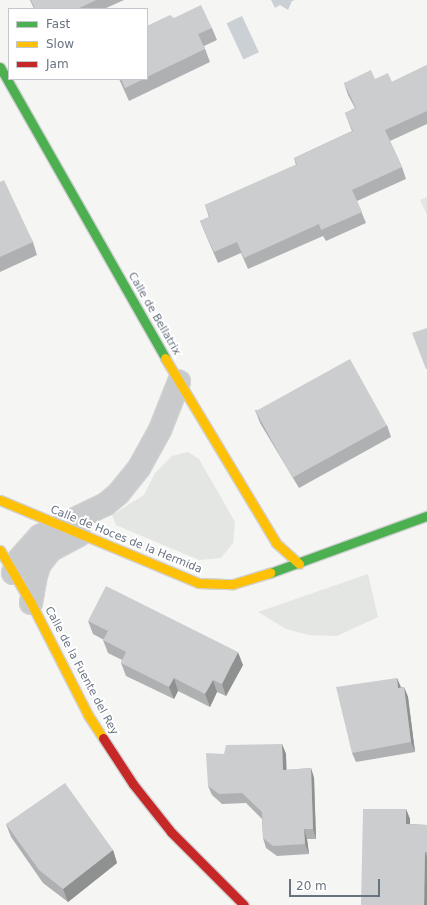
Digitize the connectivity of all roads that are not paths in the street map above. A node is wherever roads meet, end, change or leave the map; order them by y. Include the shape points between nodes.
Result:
1 (0, 68) edge
2 (179, 382) junction
3 (0, 500) edge
4 (427, 516) edge
5 (59, 527) junction
6 (79, 535) junction
7 (0, 550) edge
8 (298, 564) junction
9 (13, 573) junction
10 (30, 603) junction
11 (244, 905) edge

1 - 2 street, Calle de Bellatrix
2 - 5 street via 160,430 128,483 106,504
2 - 8 street, Calle de Bellatrix via 276,543
3 - 5 street, Calle de Hoces de la Hermida
4 - 8 street, Calle de Hoces de la Hermida
5 - 6 street, Calle de Hoces de la Hermida
5 - 9 street via 40,536 27,549
6 - 8 street, Calle de Hoces de la Hermida via 198,583 233,584
6 - 10 street via 52,550 40,564
7 - 9 street, Calle de la Fuente del Rey
9 - 10 street, Calle de la Fuente del Rey
10 - 11 street, Calle de la Fuente del Rey via 88,715 132,784 171,832

